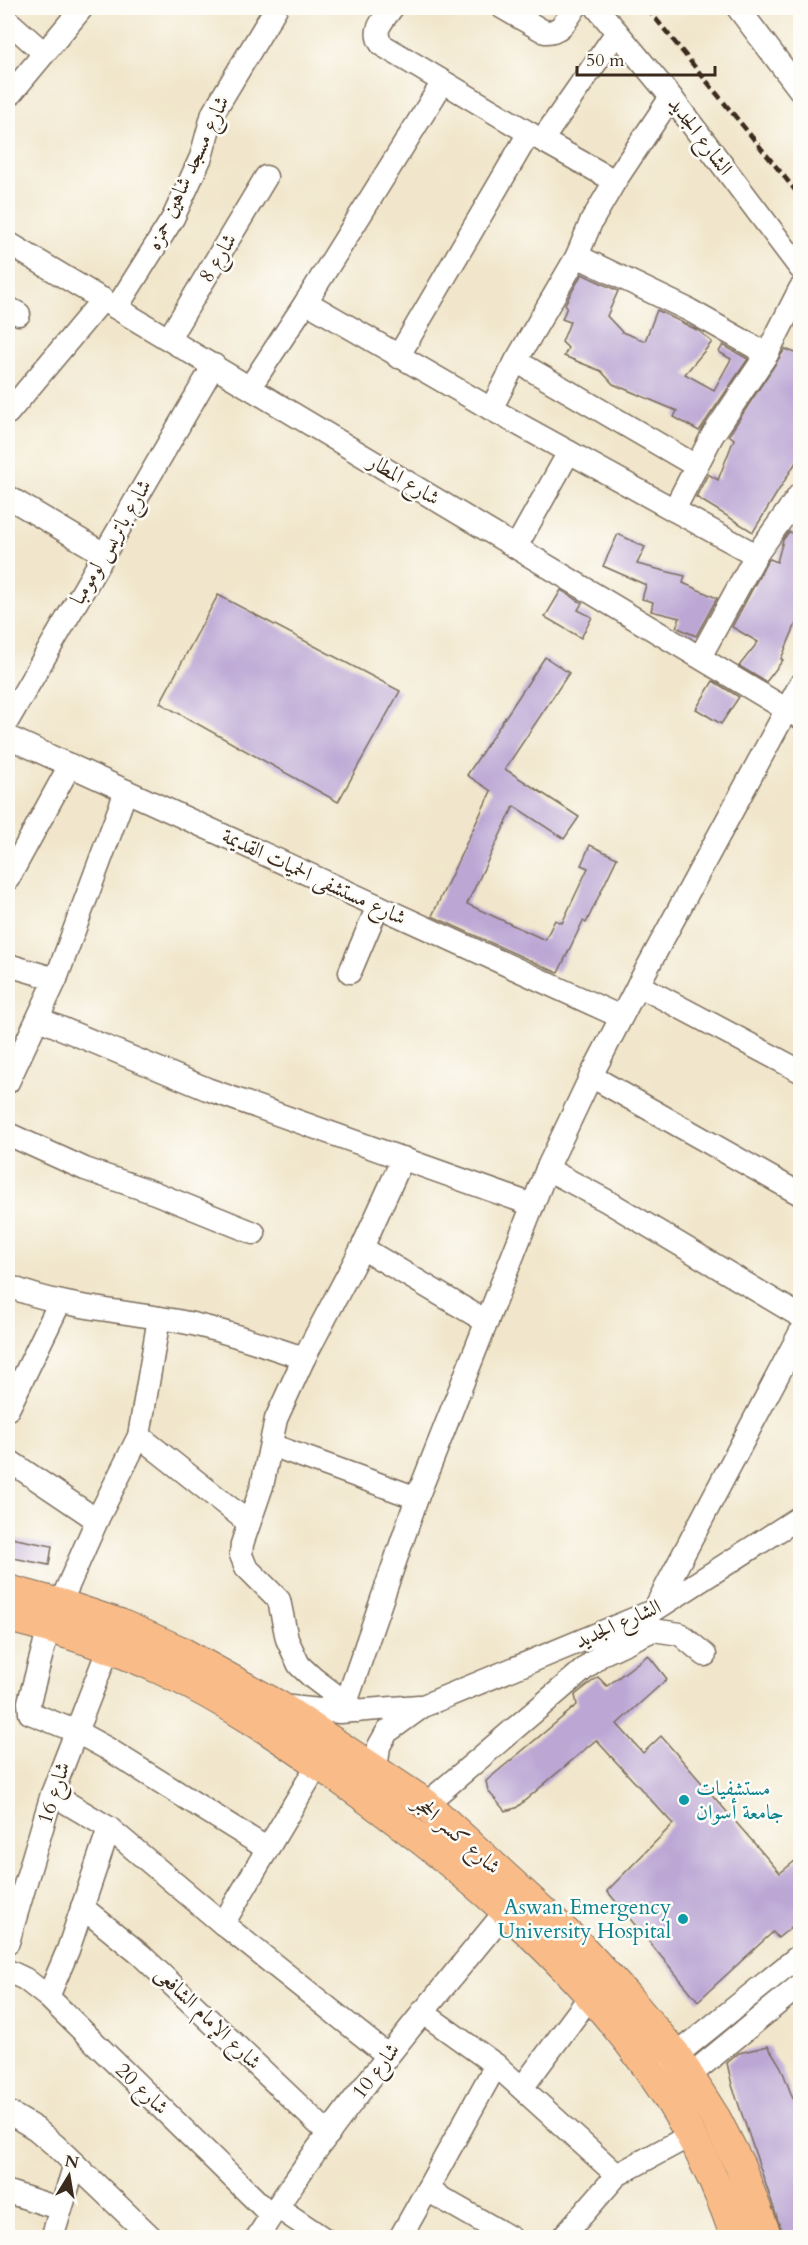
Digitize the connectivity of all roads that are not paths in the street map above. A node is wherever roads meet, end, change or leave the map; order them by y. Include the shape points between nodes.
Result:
1 (82, 8) edge
2 (276, 8) edge
3 (392, 8) edge
4 (503, 8) edge
5 (575, 8) edge
6 (597, 8) edge
7 (738, 8) edge
8 (8, 21) edge
9 (617, 32) junction
10 (44, 53) junction
11 (443, 82) junction
12 (801, 90) edge
13 (8, 97) edge
14 (671, 97) junction
15 (536, 137) junction
16 (266, 177) dead end
17 (615, 181) junction
18 (8, 243) edge
19 (577, 256) junction
20 (801, 268) edge
21 (801, 289) edge
22 (306, 302) junction
23 (110, 303) junction
24 (169, 338) junction
25 (767, 354) junction
26 (398, 357) junction
27 (516, 361) junction
28 (214, 365) junction
29 (250, 387) junction
30 (491, 409) junction
31 (8, 413) edge
32 (569, 452) junction
33 (696, 466) junction
34 (801, 494) edge
35 (8, 497) edge
36 (674, 510) junction
37 (516, 547) junction
38 (104, 554) junction
39 (756, 555) junction
40 (700, 657) junction
41 (801, 686) edge
42 (794, 714) edge
43 (8, 720) edge
44 (8, 737) edge
45 (70, 765) junction
46 (126, 791) junction
47 (8, 879) edge
48 (378, 906) junction
49 (8, 965) edge
50 (350, 972) dead end
51 (56, 979) junction
52 (638, 985) junction
53 (621, 1017) junction
54 (39, 1019) junction
55 (801, 1071) edge
56 (591, 1076) junction
57 (8, 1082) edge
58 (8, 1134) edge
59 (403, 1158) junction
60 (547, 1169) junction
61 (801, 1194) edge
62 (533, 1205) junction
63 (254, 1233) dead end
64 (362, 1248) junction
65 (8, 1286) edge
66 (60, 1302) junction
67 (801, 1316) edge
68 (159, 1318) junction
69 (487, 1322) junction
70 (799, 1340) edge
71 (304, 1358) junction
72 (8, 1409) edge
73 (139, 1436) junction
74 (271, 1445) junction
75 (8, 1460) edge
76 (417, 1498) junction
77 (801, 1517) edge
78 (97, 1520) junction
79 (249, 1523) junction
80 (8, 1590) edge
81 (653, 1611) junction
82 (54, 1615) junction
83 (8, 1617) edge
84 (109, 1647) junction
85 (705, 1655) dead end
86 (279, 1706) junction
87 (423, 1706) junction
88 (352, 1707) junction
89 (75, 1731) junction
90 (318, 1764) junction
91 (376, 1771) junction
92 (52, 1794) junction
93 (426, 1804) junction
94 (109, 1828) junction
95 (266, 1848) junction
96 (82, 1907) junction
97 (505, 1912) junction
98 (223, 1923) junction
99 (8, 1942) edge
100 (801, 1955) edge
101 (8, 1971) edge
102 (801, 1985) edge
103 (591, 1995) junction
104 (48, 1997) junction
105 (422, 2012) junction
106 (387, 2055) junction
107 (682, 2064) junction
108 (496, 2065) junction
109 (660, 2085) junction
110 (522, 2088) junction
111 (8, 2112) edge
112 (329, 2134) junction
113 (691, 2136) junction
114 (75, 2164) junction
115 (617, 2175) junction
116 (427, 2190) junction
117 (8, 2192) edge
118 (61, 2209) junction
119 (274, 2211) junction
120 (145, 2235) edge
121 (52, 2238) edge
122 (257, 2238) edge
123 (323, 2238) edge
124 (400, 2238) edge
125 (511, 2238) edge
126 (562, 2238) edge
127 (736, 2238) edge
128 (767, 2238) edge

1 - 10 street
2 - 23 street, شارع مسجد شاهين حمزه via 213,113 201,157 172,218
3 - 11 street via 377,29 377,39
4 - 5 street via 551,32
6 - 9 street, الشارع الجديد
7 - 12 street
8 - 10 street
9 - 14 street, الشارع الجديد
9 - 15 street
10 - 13 street
11 - 15 street
11 - 22 street
14 - 17 street
14 - 20 street, الشارع الجديد
15 - 17 street
15 - 26 street
16 - 24 street, شارع 8
17 - 19 street
18 - 23 street, شارع المطار
19 - 25 street via 689,310
19 - 27 street
21 - 25 street
22 - 26 street
22 - 29 street
23 - 24 street, شارع المطار
23 - 31 street, شارع مسجد شاهين حمزه
24 - 28 street, شارع المطار
25 - 33 street
26 - 30 street
27 - 30 street
27 - 33 street
28 - 29 street, شارع المطار
28 - 38 street, شارع باتريس لومومبا
29 - 37 street, شارع المطار
30 - 32 street
32 - 36 street
32 - 37 street
33 - 36 street
34 - 39 street
35 - 38 street
36 - 39 street
37 - 40 street, شارع المطار
38 - 43 street, شارع باتريس لومومبا
39 - 40 street
40 - 42 street, شارع المطار
41 - 42 street
42 - 52 street
44 - 45 street, شارع مستشفى الحميات القديمة
45 - 46 street, شارع مستشفى الحميات القديمة
45 - 47 street
46 - 48 street, شارع مستشفى الحميات القديمة
46 - 51 street
48 - 50 street
48 - 53 street, شارع مستشفى الحميات القديمة
49 - 51 street
51 - 54 street
52 - 53 street
52 - 55 street
53 - 56 street
54 - 57 street
54 - 59 street via 207,1089
56 - 60 street
56 - 61 street
58 - 63 street via 85,1169
59 - 62 street
59 - 64 street
60 - 62 street
60 - 67 street
62 - 69 street
64 - 69 street
64 - 71 street
65 - 66 street
66 - 68 street
66 - 72 street
68 - 71 street
68 - 73 street
69 - 76 street
70 - 81 street
71 - 74 street via 276,1419
73 - 78 street
73 - 79 street
74 - 76 street
74 - 79 street
75 - 78 street
76 - 88 street
77 - 81 street, الشارع الجديد
78 - 82 street
79 - 88 street via 242,1555 246,1567 279,1600 291,1653 313,1678
80 - 82 main road, شارع كسر الحجر
81 - 87 street, الشارع الجديد
82 - 83 main road, شارع كسر الحجر
82 - 84 main road, شارع كسر الحجر
82 - 86 main road, شارع كسر الحجر via 120,1624 178,1650
82 - 89 street via 29,1702 30,1713
84 - 89 street, شارع 16
84 - 90 main road, شارع كسر الحجر via 217,1699
85 - 93 street via 680,1634 653,1630 602,1654
86 - 88 street, الشارع الجديد via 323,1711
86 - 91 main road, شارع كسر الحجر
87 - 88 street, الشارع الجديد
87 - 91 street, الشارع الجديد via 387,1732 379,1746
89 - 92 street, شارع 16
89 - 95 street
90 - 95 street
90 - 97 main road, شارع كسر الحجر via 437,1852
91 - 93 main road, شارع كسر الحجر
92 - 94 street
92 - 99 street, شارع 16
93 - 107 main road, شارع كسر الحجر via 576,1942
94 - 96 street
94 - 98 street
95 - 98 street
96 - 104 street
96 - 112 street, شارع الإمام الشافعى via 141,1954
97 - 103 main road, شارع كسر الحجر
97 - 105 street, شارع 10
98 - 106 street
100 - 107 street via 730,2013
101 - 104 street, شارع 20
102 - 107 street
103 - 109 main road, شارع كسر الحجر
103 - 110 street
104 - 119 street, شارع 20
105 - 106 street, شارع 10
105 - 108 street
106 - 112 street, شارع 10
107 - 109 street
107 - 128 main road, شارع كسر الحجر via 740,2166
108 - 110 street
108 - 116 street
109 - 113 main road, شارع كسر الحجر
110 - 115 street
111 - 114 street via 36,2129
112 - 119 street, شارع 10
113 - 115 street
113 - 127 main road, شارع كسر الحجر
114 - 118 street
114 - 120 street
115 - 126 street
116 - 124 street
116 - 125 street
117 - 118 street
118 - 121 street
119 - 122 street, شارع 10
119 - 123 street, شارع 20

